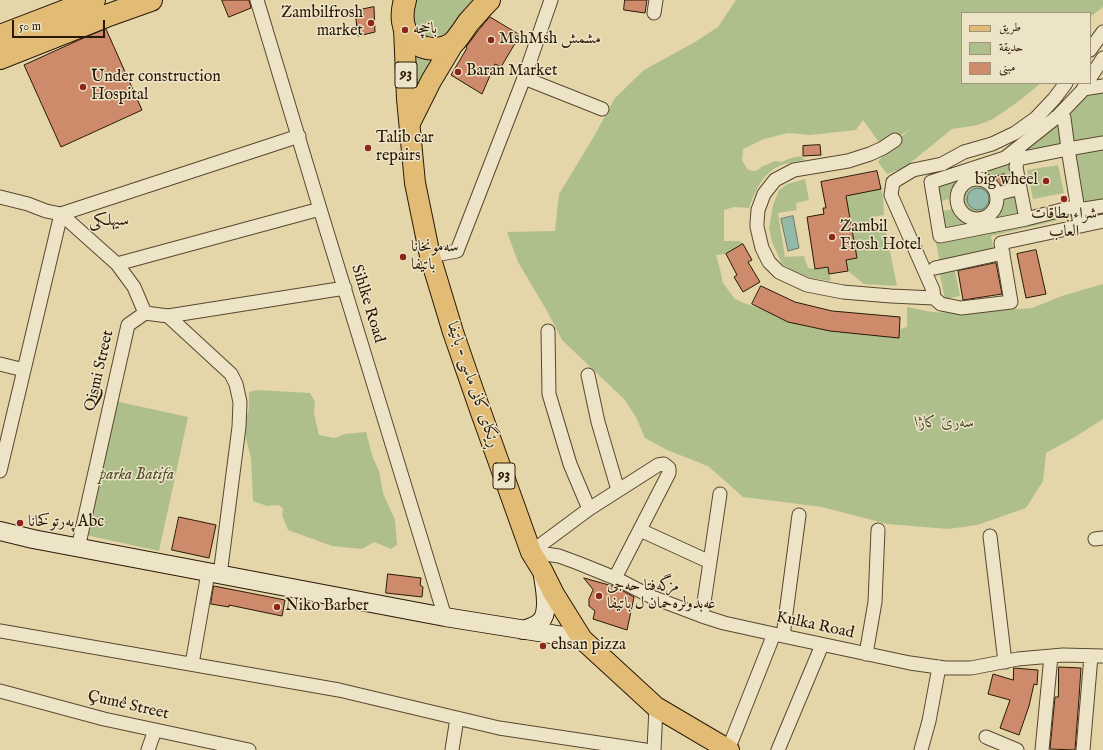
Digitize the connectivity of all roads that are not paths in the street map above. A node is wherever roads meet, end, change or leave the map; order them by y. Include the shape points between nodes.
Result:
1 (94, 0) edge
2 (150, 0) edge
3 (258, 0) edge
4 (405, 0) edge
5 (489, 0) edge
6 (551, 0) edge
7 (404, 28) junction
8 (1103, 32) edge
9 (455, 41) junction
10 (4, 46) edge
11 (1091, 49) edge
12 (1103, 58) edge
13 (1091, 77) edge
14 (524, 78) junction
15 (1065, 84) edge
16 (1086, 84) edge
17 (1091, 84) edge
18 (1103, 86) edge
19 (602, 109) dead end
20 (1055, 118) junction
21 (410, 123) junction
22 (299, 136) junction
23 (895, 140) dead end
24 (1103, 143) edge
25 (1068, 149) junction
26 (1019, 153) junction
27 (972, 174) junction
28 (1020, 188) junction
29 (997, 194) junction
30 (0, 197) edge
31 (957, 203) junction
32 (935, 206) junction
33 (1103, 206) edge
34 (1078, 208) junction
35 (320, 209) junction
36 (61, 214) junction
37 (1026, 218) junction
38 (1103, 221) edge
39 (982, 223) junction
40 (1080, 226) junction
41 (1003, 253) junction
42 (430, 256) junction
43 (117, 264) junction
44 (936, 268) dead end
45 (345, 288) junction
46 (934, 298) junction
47 (145, 313) junction
48 (168, 316) junction
49 (548, 331) dead end
50 (0, 364) edge
51 (24, 370) junction
52 (588, 375) dead end
53 (0, 471) edge
54 (618, 490) junction
55 (720, 494) dead end
56 (588, 509) junction
57 (799, 515) dead end
58 (640, 530) junction
59 (878, 530) dead end
60 (0, 532) edge
61 (990, 536) dead end
62 (78, 548) junction
63 (532, 552) junction
64 (710, 562) junction
65 (542, 570) junction
66 (214, 574) junction
67 (615, 578) junction
68 (702, 616) junction
69 (445, 617) junction
70 (523, 630) junction
71 (0, 631) edge
72 (778, 635) junction
73 (582, 639) junction
74 (822, 645) junction
75 (866, 654) junction
76 (1051, 656) junction
77 (1097, 656) edge
78 (1005, 662) junction
79 (192, 664) junction
80 (939, 667) junction
81 (0, 691) edge
82 (656, 707) junction
83 (457, 718) junction
84 (155, 730) junction
85 (986, 737) dead end
86 (723, 749) edge
87 (148, 750) edge
88 (249, 750) edge
89 (452, 750) edge
90 (645, 750) edge
91 (654, 750) edge
92 (778, 750) edge
93 (921, 750) edge
94 (1017, 750) edge
95 (1042, 750) edge
96 (1083, 750) edge

1 - 10 highway
2 - 10 highway via 106,16
3 - 22 street, Sihlke Road
4 - 7 highway via 402,18
5 - 9 highway
6 - 14 street
7 - 9 highway via 416,44 426,48 446,47
7 - 21 main road, ڕێگای کانی ماسی - باتيفا / 93
8 - 11 street
9 - 21 main road, 93
12 - 13 street
14 - 19 street
14 - 42 street via 457,251
15 - 46 street via 1036,118 1015,133 992,144 964,152 942,164 913,170 893,182 891,195 933,290
16 - 20 street
17 - 18 street
20 - 25 street via 1064,118
20 - 26 street
21 - 42 main road, ڕێگای کانی ماسی - باتيفا / 93 via 415,183
22 - 35 street, Sihlke Road
22 - 36 street
23 - 46 street via 870,154 848,161 794,170 775,180 764,194 758,210 757,227 762,248 779,272 807,285 843,292
24 - 25 street
25 - 26 street
25 - 34 street
26 - 27 street
26 - 28 street via 1016,167
27 - 29 street via 990,182
27 - 31 street via 960,188
27 - 32 street via 931,182
28 - 29 street
28 - 37 street
29 - 39 street via 996,207
30 - 36 street
31 - 32 street
31 - 39 street via 962,213
32 - 39 street via 940,236
33 - 34 street
34 - 37 street
34 - 40 street
35 - 43 street
35 - 45 street, Sihlke Road
36 - 43 street
36 - 51 street
37 - 39 street
38 - 40 street
40 - 41 street via 1001,243
41 - 44 street
41 - 46 street via 1011,302 961,308 942,304
42 - 63 main road, ڕێگای کانی ماسی - باتيفا / 93 via 453,332
43 - 47 street via 134,287
45 - 48 street
45 - 69 street, Sihlke Road
47 - 48 street
47 - 62 street, Qismi Street via 128,325
48 - 66 street via 231,374 240,402 239,427
49 - 56 street via 549,394 570,464
50 - 51 street
51 - 53 street
52 - 54 street via 598,422
54 - 56 street
54 - 58 street via 658,465 664,464 669,468 669,474
55 - 64 street
56 - 63 street
57 - 72 street
58 - 64 street
58 - 67 street
59 - 75 street via 875,602
60 - 62 main road
61 - 78 street
62 - 66 main road
63 - 65 main road, ڕێگای کانی ماسی - باتيفا / 93
63 - 67 street, Kulka Road via 558,556
64 - 68 street
65 - 70 main road via 546,613 541,622
65 - 73 main road, ڕێگای کانی ماسی - باتيفا / 93
66 - 69 main road
66 - 79 street
67 - 68 street, Kulka Road via 652,597
68 - 72 street, Kulka Road
69 - 70 main road
70 - 73 main road
71 - 79 street
72 - 74 street, Kulka Road
72 - 86 street
73 - 82 main road, ڕێگای کانی ماسی - باتيفا / 93
74 - 75 street, Kulka Road
74 - 92 street
75 - 80 street, Kulka Road
76 - 77 street, Kulka Road
76 - 78 street, Kulka Road
76 - 95 street
77 - 96 street
78 - 80 street, Kulka Road via 971,668
79 - 83 street via 339,690
80 - 93 street
81 - 84 street, Çumê Street
82 - 86 main road, ڕێگای کانی ماسی - باتيفا / 93
82 - 91 street
83 - 89 street
83 - 90 street via 499,728
84 - 87 street
84 - 88 street, Çumê Street
85 - 94 street

